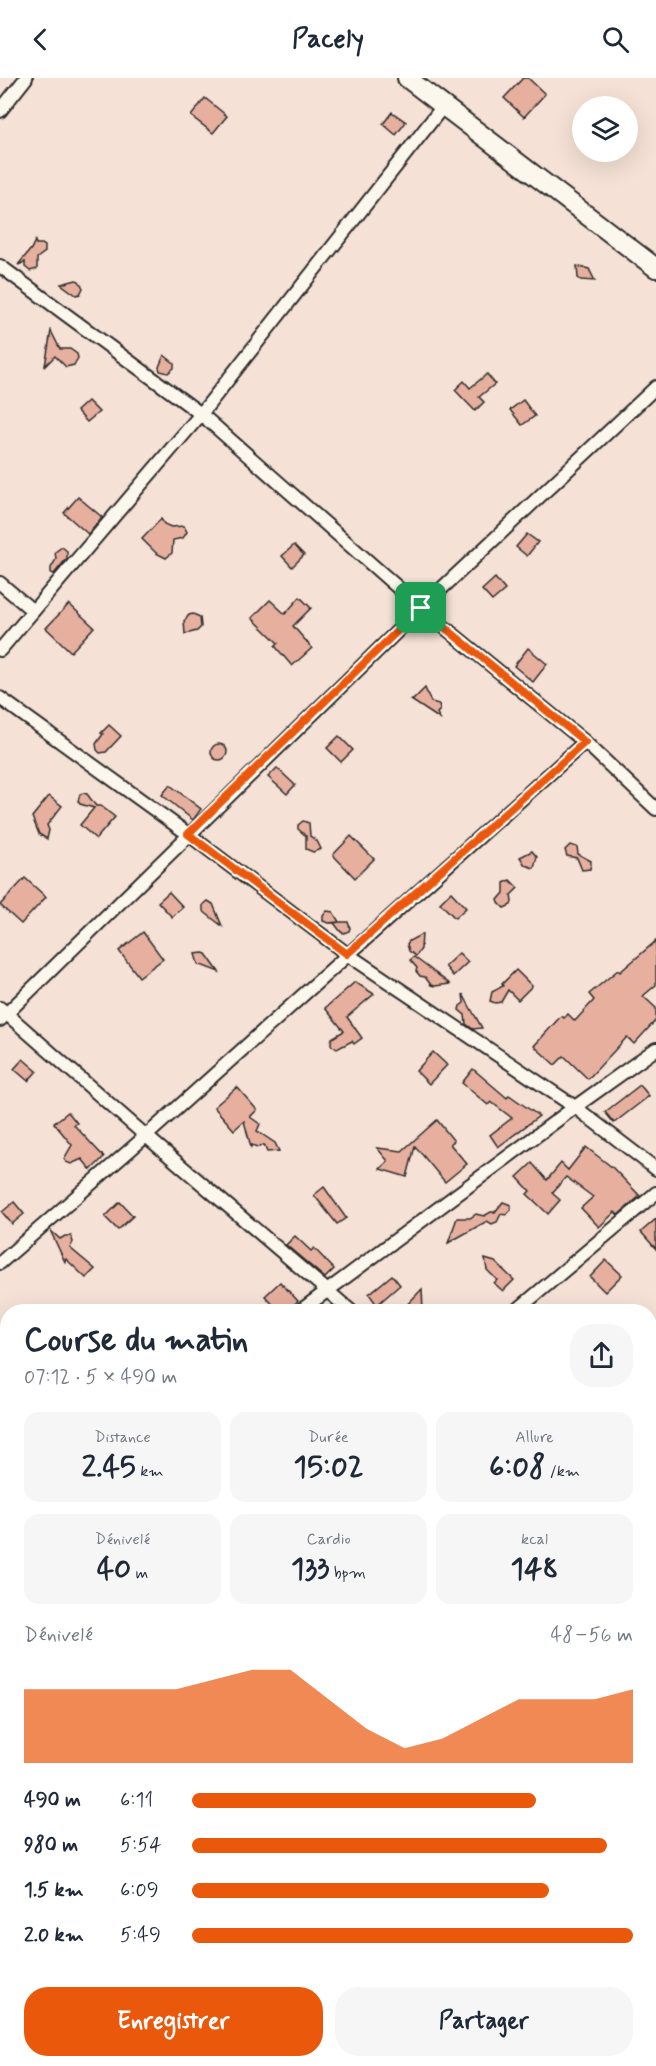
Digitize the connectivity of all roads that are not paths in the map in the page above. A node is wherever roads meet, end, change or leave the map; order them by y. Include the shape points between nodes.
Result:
1 (26, 78) edge
2 (407, 78) edge
3 (444, 105) junction
4 (0, 111) edge
5 (0, 266) edge
6 (656, 267) edge
7 (656, 387) edge
8 (201, 414) junction
9 (0, 583) edge
10 (421, 608) junction
11 (33, 611) junction
12 (0, 650) edge
13 (0, 698) edge
14 (585, 742) junction
15 (656, 808) edge
16 (188, 834) junction
17 (347, 954) junction
18 (2, 1014) edge
19 (656, 1049) edge
20 (574, 1107) junction
21 (146, 1136) junction
22 (656, 1169) edge
23 (656, 1193) edge
24 (0, 1263) edge
25 (328, 1291) junction
26 (310, 1304) edge
27 (343, 1304) edge
28 (524, 1304) edge

1 - 4 street
2 - 3 street
3 - 6 street
3 - 8 street
5 - 8 street
7 - 10 street
8 - 10 street
8 - 11 street
9 - 11 street
10 - 14 street
10 - 16 street
11 - 12 street
13 - 16 street
14 - 15 street
14 - 17 street
16 - 17 street
16 - 18 street
17 - 20 street
17 - 21 street
18 - 21 street
19 - 20 street
20 - 22 street
20 - 25 street
21 - 24 street
21 - 25 street
23 - 28 street
25 - 26 street
25 - 27 street

